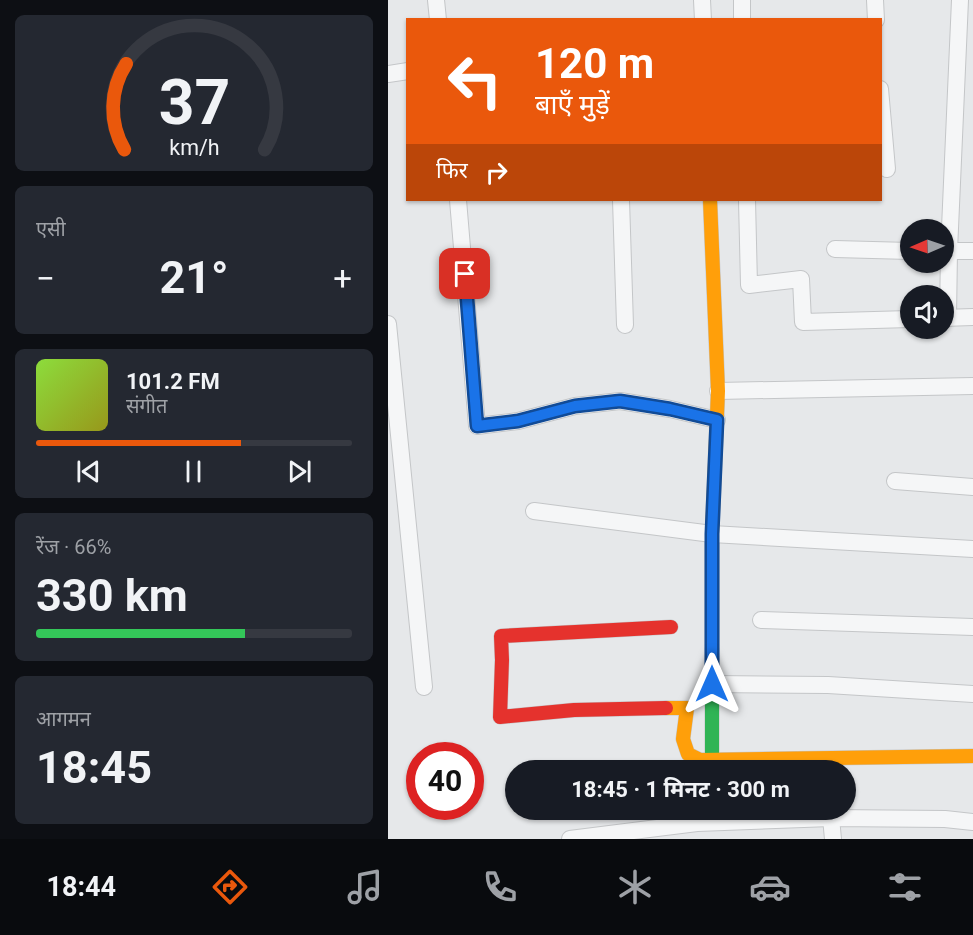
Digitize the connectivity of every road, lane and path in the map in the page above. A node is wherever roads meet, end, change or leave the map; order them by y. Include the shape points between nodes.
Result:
1 (436, 0) edge
2 (702, 0) edge
3 (742, 0) edge
4 (875, 0) edge
5 (960, 0) edge
6 (438, 18) edge
7 (703, 18) edge
8 (742, 18) edge
9 (876, 18) edge
10 (406, 71) edge
11 (388, 74) edge
12 (882, 112) edge
13 (887, 169) dead end
14 (458, 201) edge
15 (621, 201) edge
16 (710, 201) edge
17 (747, 201) edge
18 (948, 219) edge
19 (835, 249) dead end
20 (900, 251) edge
21 (954, 251) edge
22 (973, 251) edge
23 (973, 317) edge
24 (954, 318) edge
25 (900, 319) edge
26 (388, 324) edge
27 (625, 325) dead end
28 (973, 386) edge
29 (718, 391) junction
30 (717, 420) junction
31 (895, 481) dead end
32 (973, 487) edge
33 (534, 511) dead end
34 (712, 534) junction
35 (973, 549) edge
36 (761, 620) dead end
37 (671, 627) dead end
38 (973, 627) edge
39 (712, 684) junction
40 (424, 687) dead end
41 (973, 694) edge
42 (973, 756) edge
43 (700, 760) edge
44 (712, 760) joint
45 (856, 818) edge
46 (810, 820) edge
47 (831, 820) edge
48 (973, 822) edge
49 (697, 831) edge
50 (570, 839) edge
51 (833, 839) edge

1 - 6 street
2 - 7 street
3 - 8 street
4 - 9 street
5 - 18 street
10 - 11 street
12 - 13 street
14 - 30 street via 477,426 620,401
15 - 27 street
16 - 29 street
17 - 25 street via 749,285 801,279 803,322
19 - 20 street
21 - 22 street
23 - 24 street
26 - 40 street
28 - 29 street
29 - 30 street
30 - 34 street
31 - 32 street
33 - 34 street
34 - 35 street
34 - 39 street
36 - 38 street
37 - 43 street via 501,636 500,717 574,710 686,708 683,739 688,754
39 - 41 street via 828,685
39 - 44 street
42 - 44 street
45 - 48 street
46 - 49 street
47 - 51 street
49 - 50 street

